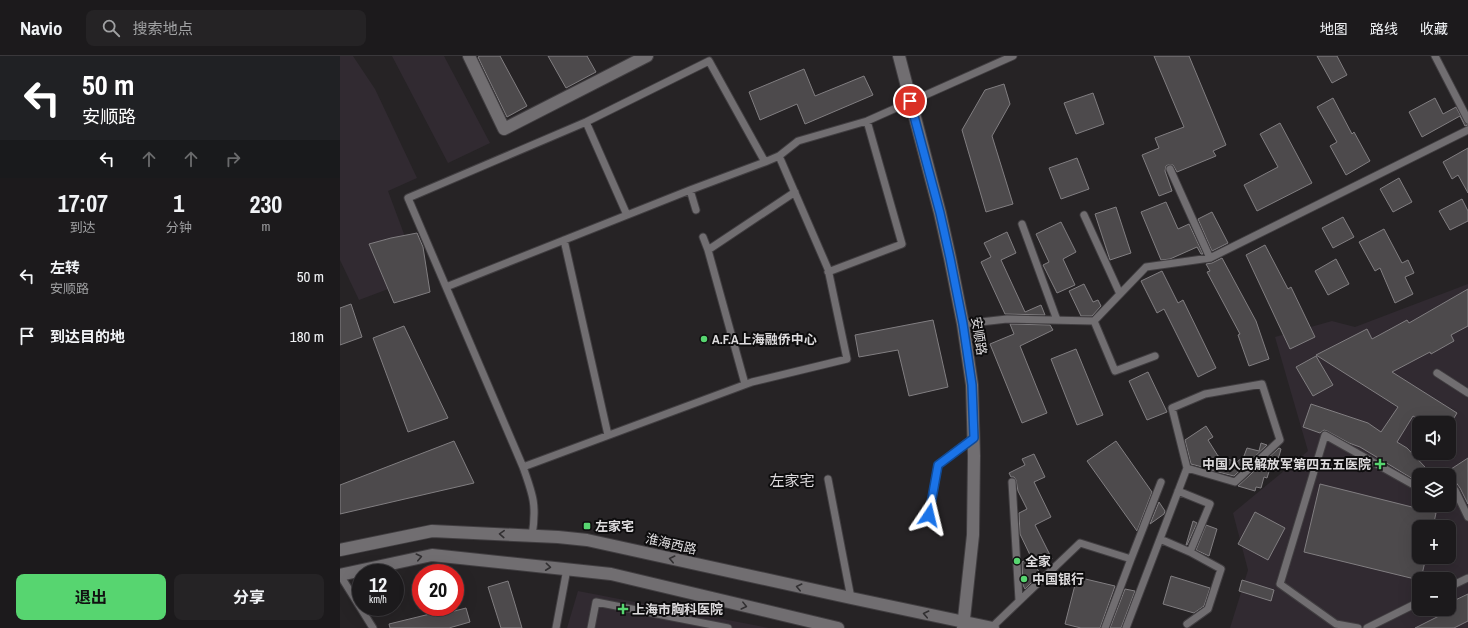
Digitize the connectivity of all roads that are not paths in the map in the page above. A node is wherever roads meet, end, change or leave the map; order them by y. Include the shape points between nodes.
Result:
1 (469, 56) edge
2 (647, 56) edge
3 (899, 56) edge
4 (1013, 56) edge
5 (1435, 56) edge
6 (910, 101) junction
7 (867, 120) junction
8 (1468, 120) edge
9 (586, 122) junction
10 (1468, 130) edge
11 (779, 156) junction
12 (765, 162) junction
13 (1170, 169) dead end
14 (690, 190) junction
15 (794, 192) junction
16 (696, 210) dead end
17 (627, 215) junction
18 (1084, 215) dead end
19 (1022, 224) dead end
20 (704, 237) dead end
21 (564, 240) junction
22 (708, 250) junction
23 (1210, 258) junction
24 (828, 272) junction
25 (446, 287) junction
26 (1120, 294) junction
27 (1057, 320) junction
28 (1094, 321) junction
29 (963, 324) junction
30 (1155, 356) dead end
31 (1437, 373) dead end
32 (745, 384) junction
33 (1468, 393) edge
34 (608, 435) junction
35 (974, 438) junction
36 (523, 467) junction
37 (1187, 468) junction
38 (828, 479) dead end
39 (1012, 482) dead end
40 (1161, 482) dead end
41 (1412, 484) edge
42 (1178, 491) junction
43 (1456, 492) edge
44 (929, 515) dead end
45 (1468, 517) edge
46 (532, 536) junction
47 (1160, 539) junction
48 (340, 550) edge
49 (1190, 552) junction
50 (1131, 559) junction
51 (567, 569) junction
52 (340, 575) edge
53 (1468, 578) edge
54 (1456, 584) edge
55 (851, 598) junction
56 (1019, 600) junction
57 (1412, 606) edge
58 (802, 624) edge
59 (1187, 624) dead end
60 (964, 625) edge
61 (1336, 626) edge
62 (373, 628) edge
63 (556, 628) edge
64 (591, 628) edge
65 (728, 628) edge
66 (838, 628) edge
67 (992, 628) edge
68 (1105, 628) edge
69 (1126, 628) edge
70 (1358, 628) edge
71 (1367, 628) edge

1 - 2 main road via 504,129
3 - 6 main road, 安顺路
4 - 6 lane
5 - 8 lane
6 - 7 lane
6 - 29 main road, 安顺路 via 940,213
7 - 11 lane via 798,141
7 - 24 lane via 902,244
9 - 12 lane via 709,61
9 - 17 lane
9 - 25 lane via 408,198
10 - 23 lane
11 - 12 lane
11 - 15 lane
12 - 14 lane
13 - 23 lane
14 - 16 lane
14 - 17 lane
15 - 22 lane
15 - 24 lane
17 - 21 lane
18 - 26 lane
19 - 27 lane
20 - 22 lane
21 - 25 lane
21 - 34 lane
22 - 32 lane
23 - 26 lane via 1146,267
24 - 32 lane via 847,359
25 - 36 lane
26 - 28 lane
27 - 28 lane
27 - 29 lane via 1008,319
28 - 30 lane via 1115,371
29 - 35 main road, 安顺路 via 972,385
31 - 33 lane
32 - 34 lane
34 - 36 lane
35 - 44 lane via 938,465
35 - 60 main road, 安顺路 via 973,535
36 - 46 lane via 535,506
37 - 37 lane via 1172,408 1205,394 1262,384 1280,440 1235,482
37 - 42 lane
38 - 55 lane
39 - 56 lane
40 - 50 lane
41 - 61 lane via 1325,435 1280,584
42 - 47 lane
42 - 49 lane via 1210,504
43 - 45 lane
46 -> 48 main road, 淮海西路 via 432,531
55 -> 46 main road, 淮海西路 via 587,540
47 - 49 lane
47 - 69 lane
49 - 59 lane via 1221,569 1208,609
50 - 56 lane via 1080,543
50 - 68 lane
52 -> 51 main road via 432,554
51 -> 58 main road via 611,574
51 - 63 lane
52 - 62 lane
53 - 54 lane
60 -> 55 main road, 淮海西路
56 - 67 lane
57 - 71 lane
58 - 66 main road
60 - 67 main road, 淮海西路
61 - 70 lane
64 - 65 lane via 596,602

